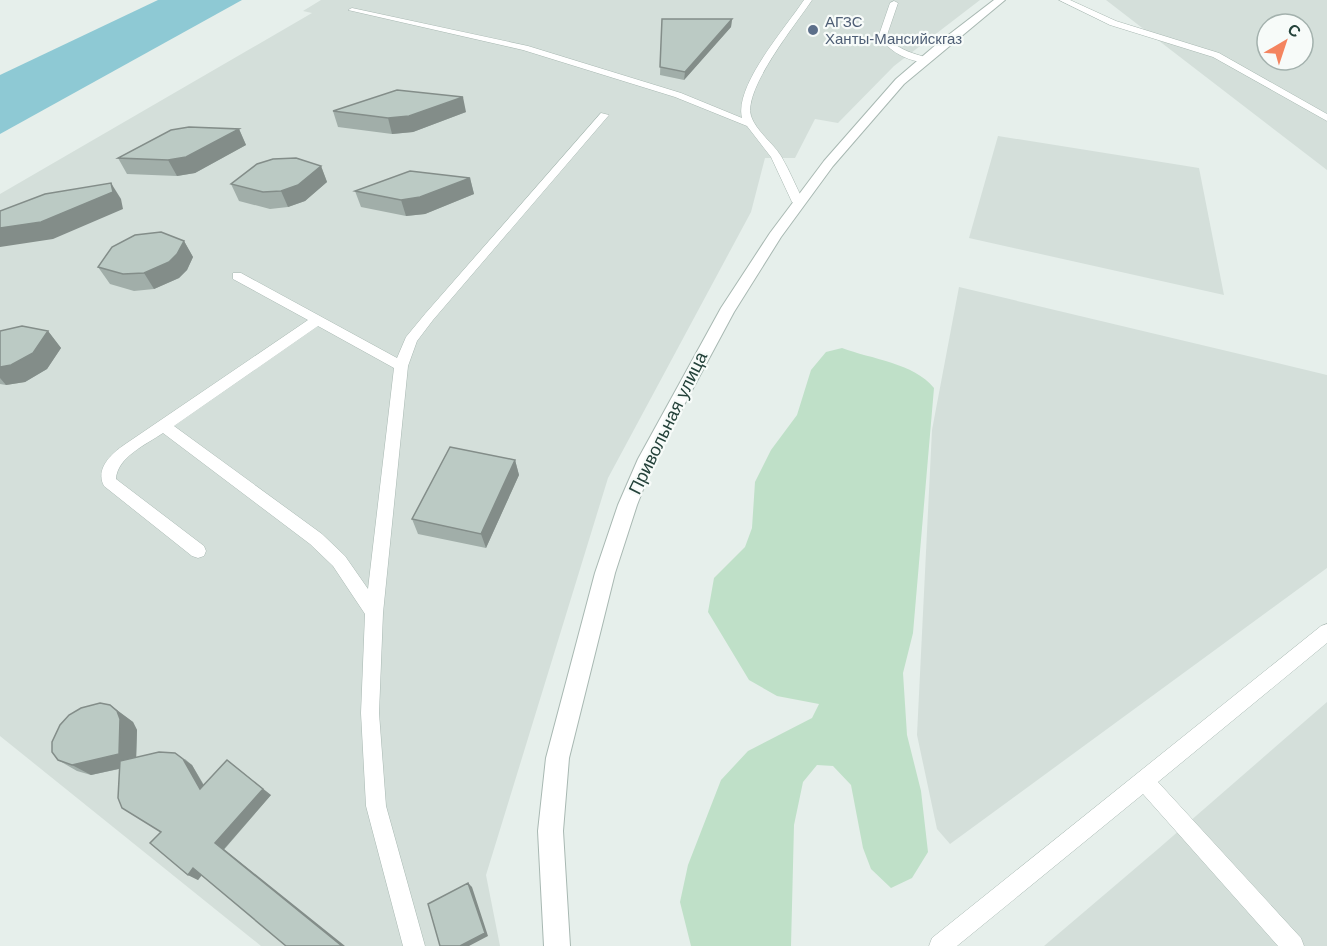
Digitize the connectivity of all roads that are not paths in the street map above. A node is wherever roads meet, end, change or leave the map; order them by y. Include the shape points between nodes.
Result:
1 (808, 0) edge
2 (1000, 0) edge
3 (1063, 0) edge
4 (894, 3) dead end
5 (352, 10) dead end
6 (925, 60) junction
7 (604, 115) dead end
8 (1327, 118) edge
9 (749, 124) junction
10 (798, 202) junction
11 (237, 276) dead end
12 (316, 321) junction
13 (401, 366) junction
14 (163, 425) junction
15 (198, 551) dead end
16 (374, 613) junction
17 (1327, 632) edge
18 (1144, 781) junction
19 (954, 942) edge
20 (414, 946) edge
21 (557, 946) edge
22 (1293, 946) edge

1 - 9 lane via 751,84 744,111
2 - 6 street, Привольная улица
3 - 8 lane via 1113,23 1216,55
4 - 6 lane via 885,39 891,46
5 - 9 lane via 525,48 668,91
6 - 10 street, Привольная улица via 889,94
7 - 13 lane via 429,317 411,340
9 - 10 lane via 781,164
10 - 21 street, Привольная улица via 702,353 637,480 621,520 591,618 557,764 551,825
11 - 12 lane
12 - 13 lane
12 - 14 lane
13 - 16 lane
14 - 15 lane via 115,460 108,472 109,482
14 - 16 lane via 316,539 339,561
16 - 20 lane via 370,713 376,806
17 - 18 lane
18 - 19 lane
18 - 22 lane

